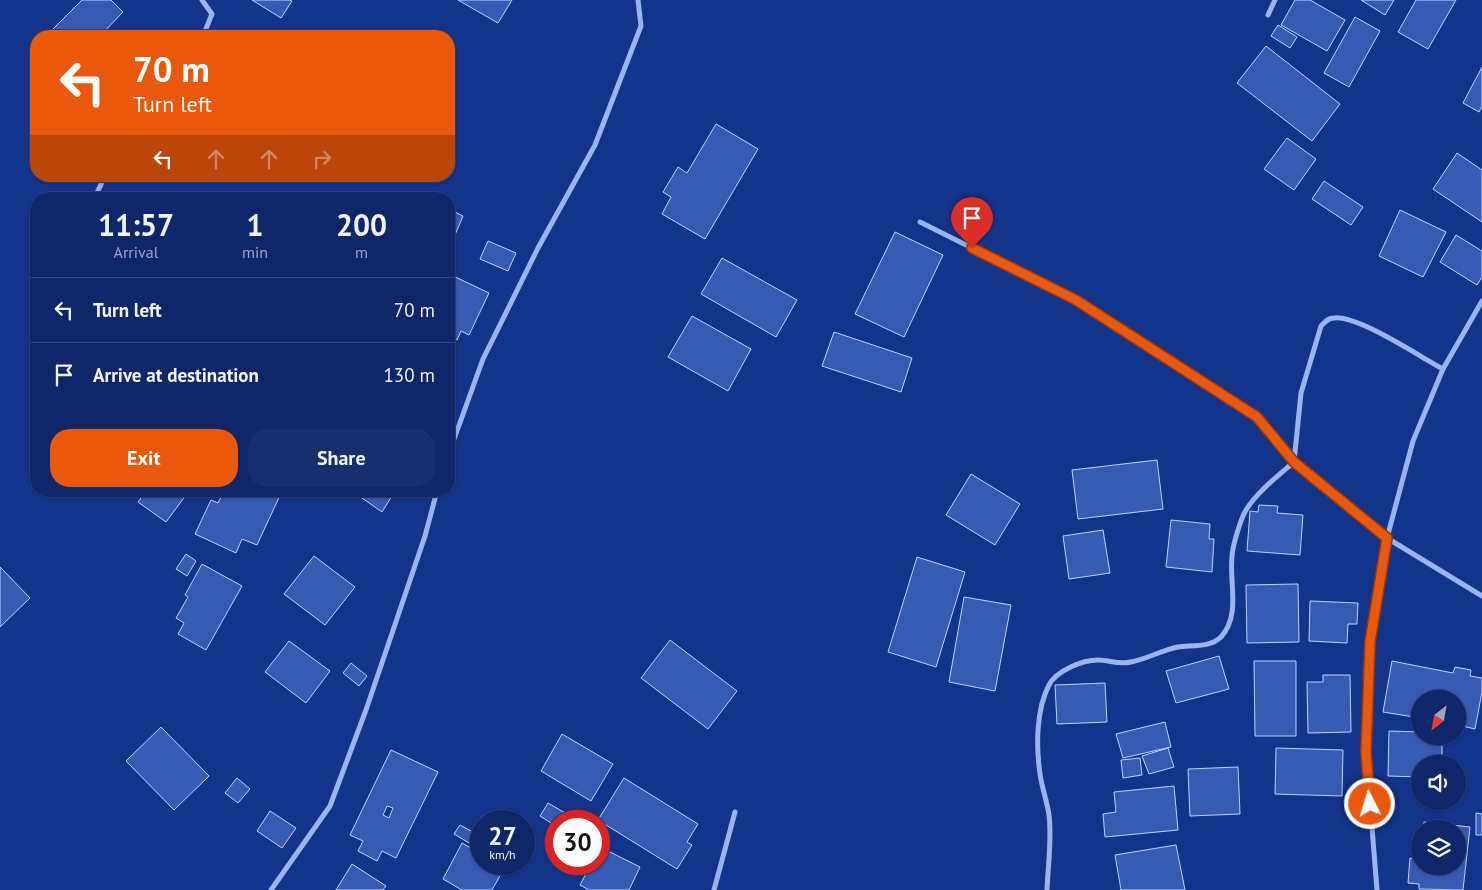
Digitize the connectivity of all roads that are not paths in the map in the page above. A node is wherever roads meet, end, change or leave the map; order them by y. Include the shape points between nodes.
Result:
1 (202, 0) edge
2 (638, 0) edge
3 (1275, 0) edge
4 (1268, 15) dead end
5 (205, 30) edge
6 (920, 222) dead end
7 (1482, 301) edge
8 (1443, 369) junction
9 (455, 436) edge
10 (1294, 462) junction
11 (435, 497) edge
12 (1387, 538) junction
13 (1482, 596) edge
14 (735, 812) dead end
15 (271, 890) edge
16 (714, 890) edge
17 (1047, 890) edge
18 (1377, 890) edge

1 - 5 street via 212,14
2 - 9 street via 641,26 595,145 538,248 483,359
3 - 4 street
6 - 10 street via 1076,300 1257,417
7 - 8 street
8 - 10 street via 1352,321 1334,318 1326,321 1321,326 1302,393
8 - 12 street via 1413,440
10 - 12 street
10 - 17 street via 1246,510 1232,555 1232,614 1221,637 1212,644 1176,648 1132,662 1118,664 1097,660 1084,663 1056,675 1049,686 1040,713 1038,752 1049,813
11 - 15 street via 366,710 330,806
12 - 13 street
12 - 18 street via 1370,642 1366,743
14 - 16 street

